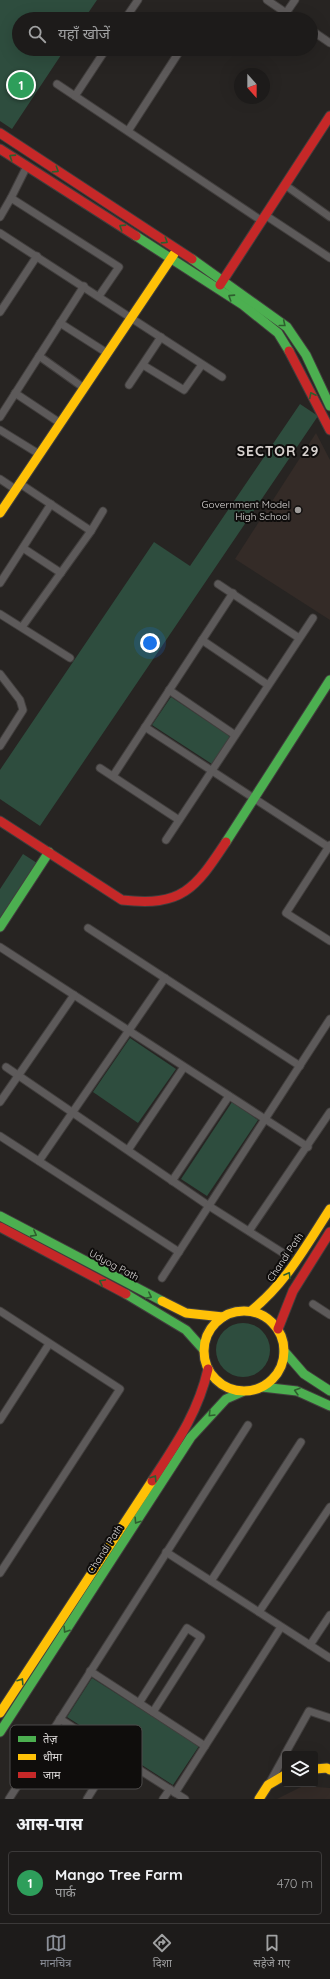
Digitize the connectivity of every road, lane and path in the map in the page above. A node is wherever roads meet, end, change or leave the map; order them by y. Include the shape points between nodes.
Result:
1 (138, 0) edge
2 (267, 0) edge
3 (295, 0) edge
4 (130, 12) edge
5 (285, 12) edge
6 (287, 12) edge
7 (318, 35) edge
8 (330, 43) edge
9 (101, 56) edge
10 (176, 56) edge
11 (57, 84) dead end
12 (75, 96) junction
13 (330, 116) edge
14 (128, 131) junction
15 (0, 133) edge
16 (0, 149) edge
17 (27, 166) junction
18 (285, 185) junction
19 (11, 198) junction
20 (0, 217) edge
21 (330, 217) edge
22 (264, 218) junction
23 (0, 233) edge
24 (178, 249) junction
25 (37, 256) junction
26 (171, 258) junction
27 (330, 258) edge
28 (222, 279) junction
29 (84, 286) junction
30 (218, 288) junction
31 (99, 296) junction
32 (0, 312) edge
33 (131, 318) junction
34 (60, 323) junction
35 (161, 337) junction
36 (107, 353) junction
37 (39, 356) junction
38 (143, 365) junction
39 (201, 366) junction
40 (222, 377) dead end
41 (129, 386) dead end
42 (84, 388) junction
43 (15, 392) junction
44 (330, 406) edge
45 (0, 416) edge
46 (60, 423) junction
47 (0, 430) edge
48 (330, 430) edge
49 (39, 454) junction
50 (0, 479) edge
51 (17, 486) junction
52 (51, 504) junction
53 (103, 511) dead end
54 (0, 513) edge
55 (91, 531) junction
56 (23, 548) junction
57 (61, 573) junction
58 (0, 583) edge
59 (218, 584) dead end
60 (233, 593) junction
61 (0, 614) edge
62 (313, 618) dead end
63 (22, 627) junction
64 (299, 638) junction
65 (202, 640) junction
66 (70, 658) dead end
67 (0, 674) edge
68 (330, 680) edge
69 (268, 685) junction
70 (169, 690) junction
71 (145, 727) junction
72 (235, 735) junction
73 (0, 746) edge
74 (100, 768) dead end
75 (212, 770) junction
76 (113, 776) junction
77 (254, 798) junction
78 (179, 820) junction
79 (0, 821) edge
80 (166, 840) dead end
81 (329, 847) edge
82 (49, 852) junction
83 (0, 928) edge
84 (88, 928) dead end
85 (330, 941) edge
86 (0, 948) edge
87 (165, 978) junction
88 (74, 995) junction
89 (330, 1019) edge
90 (129, 1031) junction
91 (300, 1066) junction
92 (184, 1067) junction
93 (6, 1068) dead end
94 (18, 1076) junction
95 (229, 1096) junction
96 (0, 1102) edge
97 (330, 1112) edge
98 (72, 1113) junction
99 (265, 1119) junction
100 (0, 1136) edge
101 (308, 1147) junction
102 (128, 1150) junction
103 (39, 1161) junction
104 (172, 1181) junction
105 (209, 1206) junction
106 (330, 1209) edge
107 (0, 1216) edge
108 (0, 1227) edge
109 (249, 1231) junction
110 (330, 1232) edge
111 (179, 1252) junction
112 (283, 1253) dead end
113 (162, 1278) dead end
114 (313, 1304) dead end
115 (0, 1311) edge
116 (251, 1312) junction
117 (330, 1315) edge
118 (223, 1317) junction
119 (278, 1329) junction
120 (49, 1344) junction
121 (203, 1349) junction
122 (284, 1351) junction
123 (208, 1369) junction
124 (262, 1388) junction
125 (242, 1392) junction
126 (330, 1392) edge
127 (330, 1406) edge
128 (0, 1420) edge
129 (248, 1425) dead end
130 (301, 1442) dead end
131 (330, 1507) edge
132 (166, 1552) junction
133 (0, 1573) edge
134 (211, 1581) junction
135 (259, 1612) junction
136 (330, 1615) edge
137 (281, 1627) junction
138 (310, 1645) junction
139 (330, 1658) edge
140 (90, 1671) junction
141 (139, 1703) junction
142 (153, 1712) junction
143 (0, 1713) edge
144 (330, 1718) edge
145 (60, 1719) junction
146 (56, 1725) edge
147 (69, 1725) edge
148 (0, 1732) edge
149 (205, 1746) junction
150 (287, 1751) edge
151 (282, 1759) edge
152 (329, 1767) edge
153 (318, 1769) edge
154 (142, 1772) edge
155 (282, 1778) edge
156 (268, 1785) junction
157 (15, 1789) edge
158 (93, 1789) edge
159 (172, 1791) junction
160 (9, 1799) edge
161 (87, 1799) edge
162 (163, 1799) edge
163 (185, 1799) edge
164 (260, 1799) edge

1 - 4 street
2 - 5 street
3 - 6 street
7 - 8 street
9 - 12 street
10 - 14 street
11 - 12 street
12 - 14 street
13 - 18 street
14 - 22 street
15 -> 24 street
17 -> 16 street
17 - 19 street
26 -> 17 street
18 - 21 street
18 - 22 street
19 - 20 street
19 - 31 street via 119,267
22 - 27 street
22 - 28 street
23 - 25 street
24 - 26 street
24 - 28 street
25 - 29 street
25 - 32 street
26 - 30 street
26 - 33 street
28 - 30 street
28 -> 44 street via 287,327 306,355
29 - 31 street
29 - 34 street
48 -> 30 street via 278,333
31 - 33 street
33 - 35 street
33 - 36 street
34 - 36 street
34 - 37 street
35 - 38 street
35 - 39 street
36 - 42 street
37 - 42 street
37 - 43 street
38 - 39 street via 184,390
38 - 41 street
39 - 40 street
42 - 46 street
43 - 45 street
43 - 46 street
46 - 49 street
47 - 49 street
49 - 51 street
50 - 51 street
51 - 52 street
51 - 54 street
52 - 55 street
52 - 56 street
53 - 55 street
55 - 57 street
56 - 57 street
56 - 58 street
57 - 63 street
59 - 60 street
60 - 64 street
60 - 65 street
61 - 63 street
62 - 64 street
63 - 66 street
64 - 69 street
65 - 69 street
65 - 70 street
67 - 73 street via 20,700 23,710
68 - 77 street
69 - 72 street
70 - 71 street
70 - 72 street
71 - 75 street
71 - 76 street
72 - 75 street
74 - 76 street
75 - 77 street
75 - 78 street
76 - 78 street
77 - 81 street
77 - 82 street via 206,872 188,890 165,899 145,903 122,900
78 - 80 street
79 - 82 street
81 - 85 street via 286,913
82 - 83 street
84 - 87 street
86 - 88 street
87 - 90 street
87 - 91 street
88 - 90 street
88 - 94 street
89 - 91 street
90 - 92 street
90 - 98 street
91 - 99 street
92 - 95 street
92 - 102 street
93 - 94 street
94 - 96 street
94 - 98 street
95 - 99 street
95 - 104 street
97 - 101 street
98 - 102 street
98 - 103 street
99 - 101 street
99 - 105 street
100 - 103 street
101 - 109 street
102 - 104 street
103 - 111 street
104 - 105 street
105 - 109 street
105 - 111 street
116 -> 106 street, Chandi Path via 284,1282
107 -> 118 street, Udyog Path via 186,1313
121 -> 108 street, Udyog Path via 186,1330 137,1300
109 - 112 street
110 - 119 street via 292,1291 282,1311
111 - 113 street
114 - 117 street
115 - 120 street
116 - 118 street via 239,1311
116 - 119 street via 272,1322
118 - 121 street via 212,1326
119 - 122 street
120 - 128 street
120 - 133 street via 120,1389
121 - 123 street
122 - 124 street via 281,1367 275,1377
122 - 126 street via 293,1365
123 - 125 street via 217,1382 229,1389
143 -> 123 street, Chandi Path via 185,1431 204,1390
124 - 125 street
127 -> 124 street via 309,1394 284,1387
125 -> 148 street, Chandi Path via 226,1399 191,1437
129 - 132 street
130 - 134 street
131 - 135 street
132 - 134 street
132 - 140 street
134 - 135 street
135 - 137 street
136 - 138 street
137 - 138 street
137 - 149 street
138 - 139 street
140 - 141 street
140 - 145 street
141 - 142 street
141 - 142 street via 187,1628 192,1631 201,1637
142 - 149 street
144 - 150 street via 309,1711
145 - 146 street
145 - 147 street
149 - 159 street
151 - 156 street
152 - 153 street
154 - 159 street
155 - 156 street
156 - 164 street
157 - 160 street
158 - 161 street
159 - 162 street
159 - 163 street

